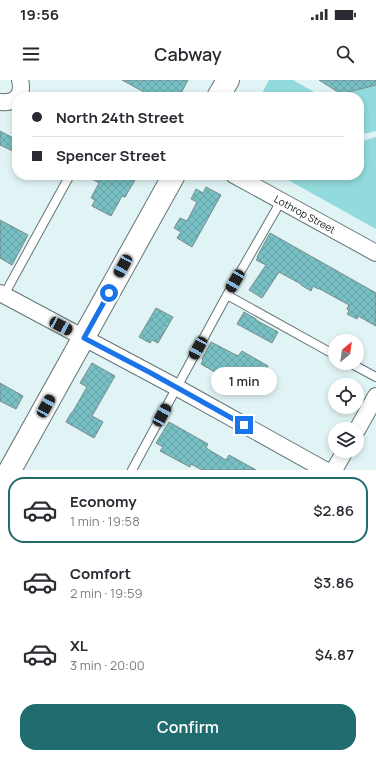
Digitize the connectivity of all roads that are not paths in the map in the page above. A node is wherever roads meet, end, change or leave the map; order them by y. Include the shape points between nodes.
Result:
1 (20, 80) edge
2 (228, 80) edge
3 (20, 92) edge
4 (221, 92) edge
5 (12, 101) edge
6 (0, 102) edge
7 (67, 180) edge
8 (171, 180) edge
9 (243, 180) edge
10 (280, 201) junction
11 (376, 253) edge
12 (2, 294) edge
13 (227, 295) junction
14 (84, 338) junction
15 (328, 350) edge
16 (363, 370) edge
17 (376, 377) edge
18 (176, 387) junction
19 (376, 396) edge
20 (361, 422) edge
21 (341, 458) edge
22 (10, 470) edge
23 (132, 470) edge
24 (325, 470) edge
25 (334, 470) edge

1 - 3 street
2 - 4 main road
5 - 6 street
7 - 12 lane
8 - 14 main road
9 - 10 street, Lothrop Street
10 - 11 street, Lothrop Street
10 - 13 lane
12 - 14 street
13 - 15 lane
13 - 18 lane
14 - 18 street
14 - 22 main road
16 - 17 lane
18 - 23 lane
18 - 24 street
19 - 20 street
21 - 25 street

